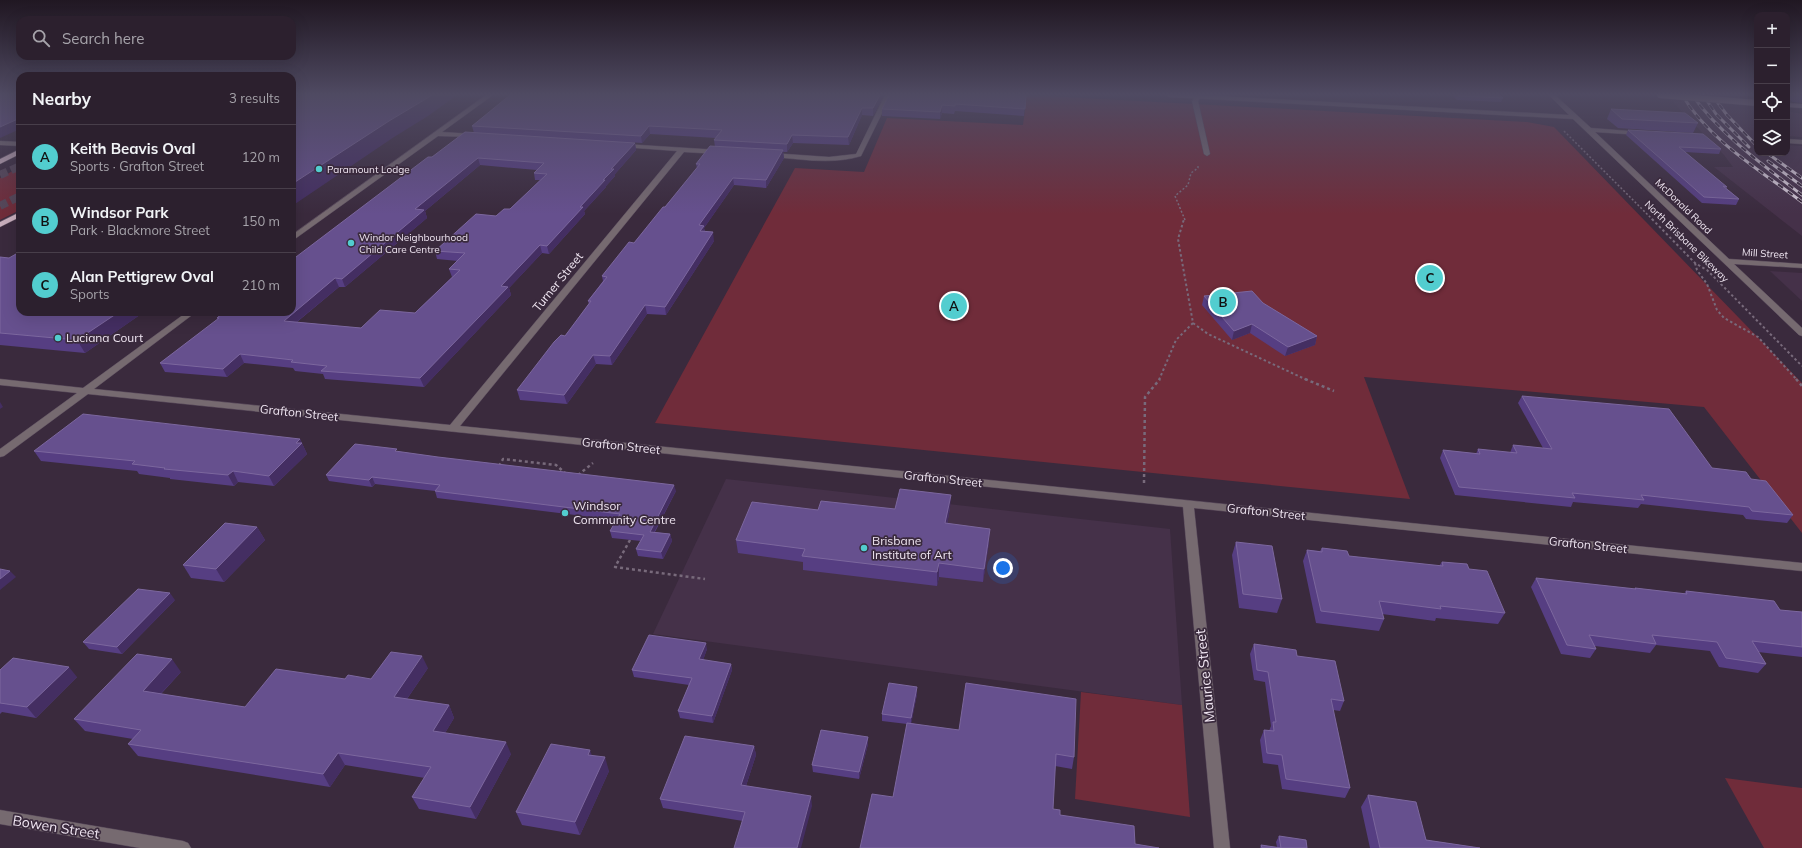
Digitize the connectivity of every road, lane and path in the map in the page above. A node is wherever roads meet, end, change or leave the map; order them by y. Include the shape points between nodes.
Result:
1 (436, 134) edge
2 (445, 135) edge
3 (869, 135) edge
4 (1203, 135) edge
5 (1567, 135) edge
6 (1593, 135) edge
7 (484, 137) edge
8 (1790, 141) edge
9 (1802, 142) edge
10 (0, 143) edge
11 (16, 144) edge
12 (617, 145) edge
13 (682, 150) junction
14 (728, 152) edge
15 (16, 153) edge
16 (1207, 154) dead end
17 (766, 155) edge
18 (1199, 161) dead end
19 (0, 162) edge
20 (16, 216) edge
21 (0, 225) edge
22 (296, 236) edge
23 (1726, 261) junction
24 (1695, 263) junction
25 (1802, 266) edge
26 (187, 316) edge
27 (1193, 323) junction
28 (1802, 333) edge
29 (1802, 366) edge
30 (0, 382) edge
31 (1802, 386) edge
32 (85, 391) junction
33 (1334, 391) dead end
34 (452, 429) junction
35 (0, 454) edge
36 (594, 463) dead end
37 (505, 467) edge
38 (567, 474) edge
39 (572, 479) edge
40 (1144, 481) dead end
41 (1188, 504) junction
42 (630, 540) edge
43 (1802, 567) edge
44 (705, 579) dead end
45 (0, 818) edge
46 (183, 848) edge
47 (1222, 848) edge

1 - 22 street
2 - 7 street
3 - 17 street via 859,154 850,159
4 - 16 street
5 - 24 path, North Brisbane Bikeway
6 - 23 street, McDonald Road
8 - 9 street
10 - 11 street
12 - 13 street
13 - 14 street
13 - 34 street, Turner Street
15 - 19 highway
18 - 27 path via 1198,168 1191,173 1188,185 1175,196 1185,221 1178,239
20 - 21 highway
23 - 25 street, Mill Street
23 - 28 street, McDonald Road
24 - 29 path, North Brisbane Bikeway via 1707,270
24 - 31 path via 1717,310 1724,318 1758,337
26 - 32 street
27 - 33 path via 1201,331 1294,373 1308,382
27 - 40 path via 1176,340 1162,377 1145,397
30 - 32 street, Grafton Street
32 - 34 street, Grafton Street
32 - 35 street
34 - 41 street, Grafton Street
36 - 39 path
37 - 38 path via 498,466 503,459 556,465
41 - 43 street, Grafton Street
41 - 47 street, Maurice Street
42 - 44 path via 615,568
45 - 46 street, Bowen Street

